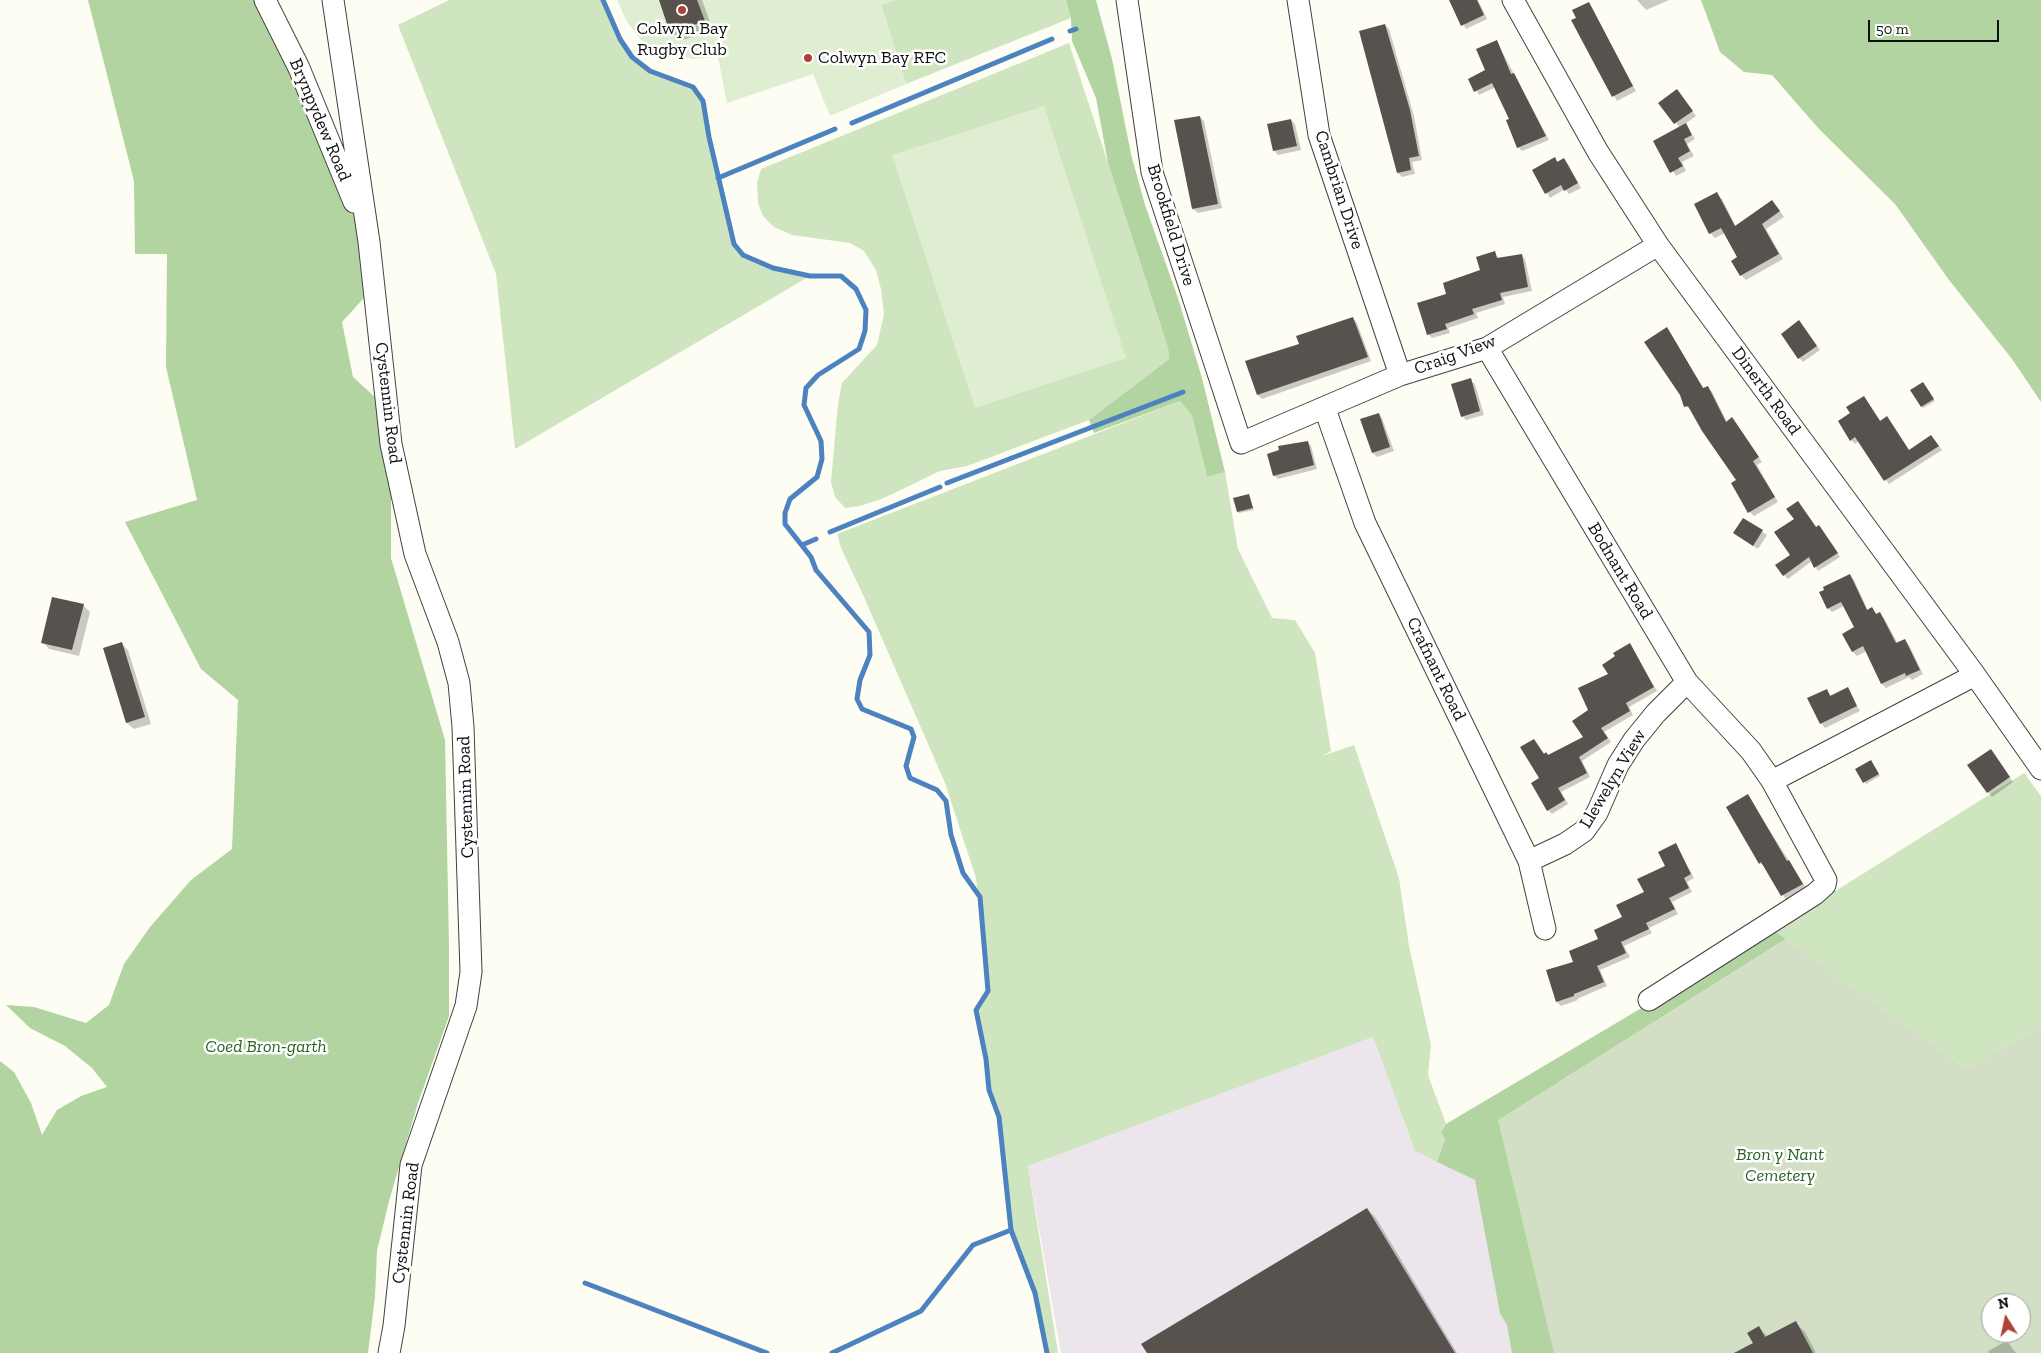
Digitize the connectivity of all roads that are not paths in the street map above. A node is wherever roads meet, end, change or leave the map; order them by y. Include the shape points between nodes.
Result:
1 (265, 0) edge
2 (333, 0) edge
3 (1127, 0) edge
4 (1298, 0) edge
5 (1512, 0) edge
6 (369, 242) junction
7 (1658, 245) junction
8 (1487, 348) junction
9 (1400, 375) junction
10 (1325, 409) junction
11 (1241, 443) joint
12 (1975, 675) junction
13 (1687, 682) junction
14 (2041, 769) edge
15 (1772, 781) junction
16 (1529, 861) junction
17 (1545, 929) dead end
18 (1649, 1000) dead end
19 (389, 1353) edge

1 - 6 street, Brynpydew Road via 299,68 342,168
2 - 6 street
3 - 11 street, Brookfield Drive via 1152,172
4 - 9 street, Cambrian Drive via 1319,135
5 - 7 street, Dinerth Road via 1598,152
6 - 19 street, Cystennin Road via 391,444 414,554 448,642 459,683 471,972 466,1006 412,1165
7 - 8 street, Craig View
7 - 12 street, Dinerth Road
8 - 9 street, Craig View
8 - 13 street, Bodnant Road
9 - 10 street, Craig View
10 - 11 street, Craig View
10 - 16 street, Crafnant Road via 1365,523
12 - 14 street, Dinerth Road
12 - 15 street
13 - 15 street, Bodnant Road via 1751,751
13 - 16 street, Llewelyn View via 1634,740 1618,765 1597,813 1584,831
15 - 18 street, Bodnant Road via 1826,880 1825,885
16 - 17 street, Crafnant Road

